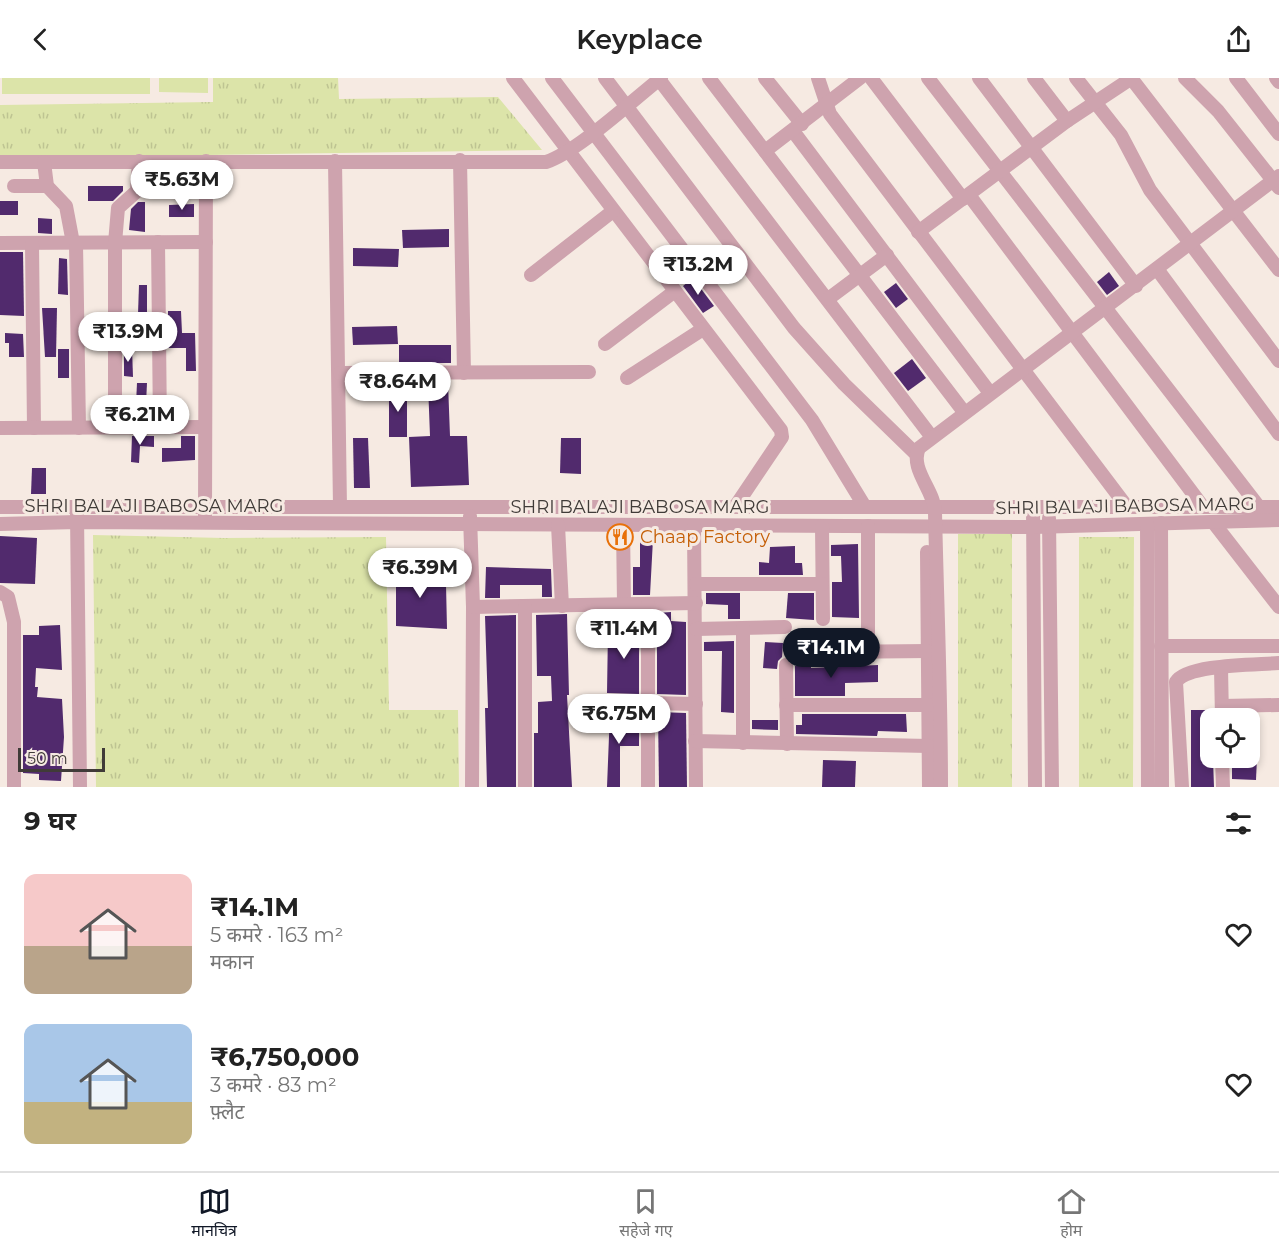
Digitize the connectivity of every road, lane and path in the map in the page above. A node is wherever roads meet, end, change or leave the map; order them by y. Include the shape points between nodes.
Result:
1 (513, 78) edge
2 (552, 78) edge
3 (605, 78) edge
4 (709, 78) edge
5 (765, 78) edge
6 (818, 78) edge
7 (860, 78) edge
8 (871, 78) edge
9 (928, 78) edge
10 (979, 78) edge
11 (1034, 78) edge
12 (1076, 78) edge
13 (1131, 78) edge
14 (1185, 78) edge
15 (1236, 78) edge
16 (1276, 78) edge
17 (659, 79) edge
18 (1279, 82) edge
19 (1095, 102) junction
20 (626, 106) junction
21 (826, 106) junction
22 (1067, 121) junction
23 (798, 127) junction
24 (592, 132) junction
25 (1279, 134) edge
26 (1030, 148) junction
27 (567, 151) junction
28 (765, 151) junction
29 (460, 160) junction
30 (139, 161) junction
31 (206, 161) junction
32 (335, 161) junction
33 (0, 162) edge
34 (44, 162) junction
35 (999, 171) junction
36 (1277, 181) edge
37 (14, 186) dead end
38 (47, 186) junction
39 (966, 197) junction
40 (1235, 210) junction
41 (613, 211) junction
42 (918, 232) junction
43 (158, 242) junction
44 (206, 242) junction
45 (0, 243) edge
46 (75, 243) junction
47 (115, 243) junction
48 (32, 244) junction
49 (1190, 244) junction
50 (887, 255) junction
51 (1158, 269) junction
52 (1279, 270) edge
53 (531, 275) dead end
54 (860, 276) junction
55 (1136, 286) junction
56 (675, 291) junction
57 (828, 299) junction
58 (1107, 307) junction
59 (703, 329) junction
60 (1073, 332) junction
61 (605, 344) dead end
62 (1279, 361) edge
63 (1023, 369) junction
64 (590, 372) dead end
65 (340, 373) junction
66 (464, 373) junction
67 (627, 378) dead end
68 (990, 393) junction
69 (964, 412) junction
70 (115, 427) junction
71 (160, 427) junction
72 (205, 427) junction
73 (0, 428) edge
74 (34, 428) junction
75 (80, 428) junction
76 (1279, 434) edge
77 (931, 436) junction
78 (916, 454) junction
79 (931, 504) junction
80 (0, 507) edge
81 (340, 507) junction
82 (470, 507) junction
83 (735, 507) junction
84 (865, 507) junction
85 (1033, 507) junction
86 (1049, 507) junction
87 (1126, 507) junction
88 (1203, 507) junction
89 (1259, 507) junction
90 (1279, 507) edge
91 (77, 508) junction
92 (205, 508) junction
93 (76, 522) junction
94 (1213, 522) junction
95 (1161, 523) junction
96 (0, 524) edge
97 (205, 524) junction
98 (1147, 524) junction
99 (1276, 524) edge
100 (470, 525) junction
101 (558, 525) junction
102 (623, 525) junction
103 (694, 526) junction
104 (822, 526) junction
105 (868, 526) junction
106 (931, 527) junction
107 (1034, 527) junction
108 (1050, 527) junction
109 (696, 584) junction
110 (822, 584) junction
111 (0, 592) edge
112 (696, 603) junction
113 (624, 604) junction
114 (648, 604) junction
115 (562, 606) junction
116 (1279, 606) edge
117 (473, 607) junction
118 (525, 607) junction
119 (823, 619) dead end
120 (785, 627) dead end
121 (743, 628) junction
122 (696, 629) junction
123 (1161, 646) junction
124 (1279, 646) edge
125 (928, 651) junction
126 (830, 652) dead end
127 (868, 652) junction
128 (1279, 663) edge
129 (786, 664) dead end
130 (1221, 668) junction
131 (650, 701) junction
132 (606, 702) dead end
133 (696, 704) junction
134 (786, 705) junction
135 (928, 705) junction
136 (1279, 705) edge
137 (1222, 708) edge
138 (1255, 708) edge
139 (695, 741) junction
140 (743, 743) junction
141 (787, 744) junction
142 (928, 746) junction
143 (1222, 768) edge
144 (14, 787) edge
145 (80, 787) edge
146 (472, 787) edge
147 (525, 787) edge
148 (648, 787) edge
149 (696, 787) edge
150 (929, 787) edge
151 (941, 787) edge
152 (1035, 787) edge
153 (1052, 787) edge
154 (1148, 787) edge
155 (1162, 787) edge
156 (1182, 787) edge
157 (1223, 787) edge

1 - 27 street
2 - 24 street
3 - 20 street
4 - 28 street
5 - 23 street
6 - 21 street
7 - 21 street
8 - 39 street
9 - 35 street
10 - 26 street
11 - 22 street
12 - 19 street
13 - 19 street
13 - 40 street
14 - 36 street
15 - 25 street
16 - 18 street
17 - 20 street
17 - 57 street
19 - 22 street
19 - 49 street via 1121,135 1150,190
20 - 24 street
20 - 78 street via 794,328 844,384
21 - 23 street
21 - 42 street
22 - 26 street
23 - 28 street
23 - 50 street
24 - 27 street
24 - 84 street via 812,420
26 - 35 street
26 - 55 street
27 - 29 street via 546,162
27 - 41 street
28 - 54 street
29 - 32 street
29 - 66 street
30 - 31 street
30 - 34 street
30 - 47 street via 137,190 118,208
31 - 32 street
31 - 44 street
32 - 65 street
33 - 34 street
34 - 38 street
35 - 39 street
35 - 58 street
36 - 40 street
37 - 38 street
38 - 46 street via 66,206
39 - 42 street
39 - 60 street
40 - 49 street
40 - 52 street
41 - 53 street
41 - 56 street
42 - 63 street
43 - 44 street
43 - 47 street
43 - 71 street
44 - 72 street
45 - 48 street
46 - 47 street
46 - 48 street
46 - 75 street
47 - 70 street
48 - 74 street
49 - 51 street
49 - 62 street
50 - 54 street
50 - 68 street
51 - 55 street
51 - 76 street
54 - 57 street
54 - 69 street
55 - 58 street
56 - 59 street
56 - 61 street
57 - 77 street
58 - 60 street
58 - 89 street
59 - 67 street
59 - 83 street via 782,436
60 - 63 street
60 - 88 street
63 - 68 street
63 - 87 street
64 - 66 street
65 - 66 street
65 - 81 street
68 - 69 street
69 - 77 street
70 - 71 street
70 - 75 street
71 - 72 street
72 - 92 street
73 - 74 street
74 - 75 street
77 - 78 street
78 - 79 street
79 - 84 street, SHRI BALAJI BABOSA MARG
79 - 85 street, SHRI BALAJI BABOSA MARG
79 - 106 street
80 - 91 street, SHRI BALAJI BABOSA MARG
81 - 82 street, SHRI BALAJI BABOSA MARG
81 - 92 street, SHRI BALAJI BABOSA MARG
82 - 83 street, SHRI BALAJI BABOSA MARG
82 - 100 street
83 - 84 street, SHRI BALAJI BABOSA MARG
85 - 86 street, SHRI BALAJI BABOSA MARG
85 - 107 street
86 - 87 street, SHRI BALAJI BABOSA MARG
86 - 108 street
87 - 88 street, SHRI BALAJI BABOSA MARG
88 - 89 street, SHRI BALAJI BABOSA MARG
89 - 90 street, SHRI BALAJI BABOSA MARG
91 - 92 street, SHRI BALAJI BABOSA MARG
91 - 93 street
92 - 97 street
93 - 96 street, SHRI BALAJI BABOSA MARG
93 - 97 street, SHRI BALAJI BABOSA MARG
93 - 145 street
94 - 95 street, SHRI BALAJI BABOSA MARG
94 - 99 street, SHRI BALAJI BABOSA MARG
94 - 116 street
95 - 98 street, SHRI BALAJI BABOSA MARG
95 - 123 street
97 - 100 street, SHRI BALAJI BABOSA MARG
98 - 108 street, SHRI BALAJI BABOSA MARG
98 - 154 street
100 - 101 street, SHRI BALAJI BABOSA MARG
100 - 117 street
101 - 102 street, SHRI BALAJI BABOSA MARG
101 - 115 street
102 - 103 street, SHRI BALAJI BABOSA MARG
102 - 113 street
103 - 104 street, SHRI BALAJI BABOSA MARG
103 - 109 street
104 - 105 street, SHRI BALAJI BABOSA MARG
104 - 110 street
105 - 106 street, SHRI BALAJI BABOSA MARG
105 - 127 street
106 - 107 street, SHRI BALAJI BABOSA MARG
106 - 125 street
106 - 151 street
107 - 108 street, SHRI BALAJI BABOSA MARG
107 - 152 street
108 - 153 street
109 - 110 street
109 - 112 street
110 - 119 street
111 - 144 street via 8,597 15,621
112 - 114 street
112 - 122 street
113 - 114 street
113 - 115 street
114 - 131 street
115 - 118 street
117 - 118 street
117 - 146 street
118 - 147 street
120 - 121 street
121 - 122 street
121 - 140 street
122 - 133 street
123 - 124 street
123 - 155 street
125 - 127 street
125 - 135 street
126 - 127 street
128 - 130 street
129 - 134 street
130 - 137 street
130 - 156 street via 1193,671 1176,682
131 - 132 street
131 - 133 street
131 - 148 street
133 - 139 street
134 - 135 street
134 - 141 street
135 - 142 street
136 - 138 street
139 - 140 street
139 - 149 street
140 - 141 street
141 - 142 street
142 - 150 street
143 - 157 street

